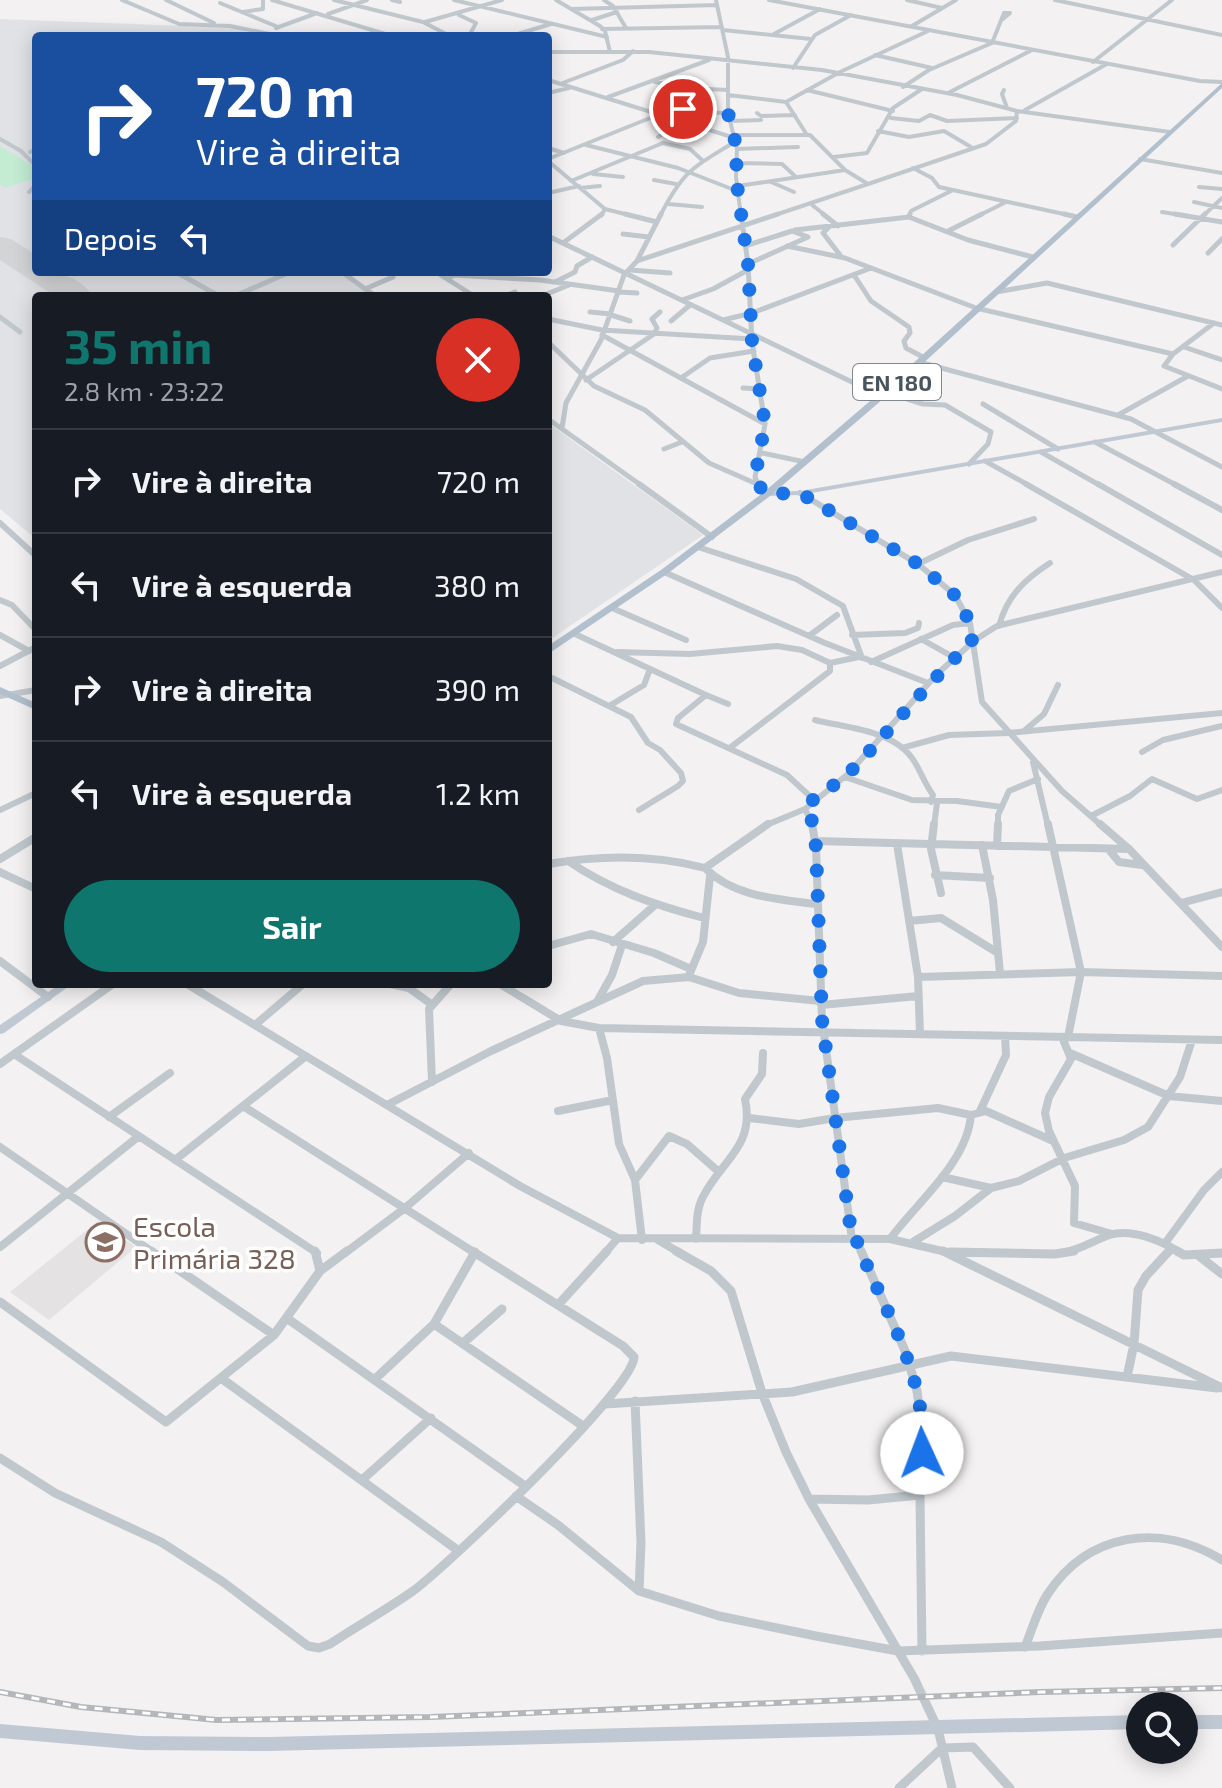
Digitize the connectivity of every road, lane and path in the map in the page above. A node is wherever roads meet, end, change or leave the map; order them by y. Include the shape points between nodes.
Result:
1 (122, 0) edge
2 (140, 0) edge
3 (166, 0) edge
4 (263, 0) edge
5 (272, 0) edge
6 (334, 0) edge
7 (367, 0) edge
8 (392, 0) edge
9 (454, 0) edge
10 (502, 0) edge
11 (556, 0) edge
12 (604, 0) edge
13 (769, 0) edge
14 (907, 0) edge
15 (942, 0) edge
16 (1055, 0) edge
17 (1172, 0) edge
18 (784, 1) edge
19 (954, 1) edge
20 (400, 2) edge
21 (717, 2) edge
22 (129, 3) junction
23 (220, 3) dead end
24 (354, 5) junction
25 (613, 6) junction
26 (483, 7) junction
27 (942, 8) junction
28 (572, 9) junction
29 (820, 9) junction
30 (319, 12) junction
31 (617, 12) junction
32 (241, 13) junction
33 (853, 14) junction
34 (326, 15) junction
35 (457, 15) junction
36 (1003, 19) dead end
37 (1147, 19) junction
38 (592, 20) junction
39 (423, 22) junction
40 (553, 23) junction
41 (221, 25) junction
42 (912, 26) junction
43 (278, 27) junction
44 (626, 28) junction
45 (602, 29) junction
46 (722, 29) junction
47 (931, 30) junction
48 (254, 32) edge
49 (267, 32) edge
50 (379, 32) edge
51 (442, 32) edge
52 (471, 32) edge
53 (524, 32) edge
54 (772, 35) junction
55 (1222, 35) edge
56 (607, 37) junction
57 (811, 39) junction
58 (992, 43) junction
59 (633, 51) junction
60 (1030, 51) junction
61 (552, 52) edge
62 (610, 52) junction
63 (875, 55) junction
64 (712, 59) junction
65 (729, 60) junction
66 (1093, 62) junction
67 (1107, 64) junction
68 (793, 68) junction
69 (932, 68) junction
70 (840, 72) junction
71 (552, 81) edge
72 (653, 81) junction
73 (1222, 83) edge
74 (560, 84) junction
75 (903, 87) junction
76 (572, 88) junction
77 (687, 88) junction
78 (922, 89) junction
79 (807, 90) junction
80 (1004, 90) dead end
81 (552, 92) edge
82 (728, 92) junction
83 (948, 93) junction
84 (606, 98) junction
85 (786, 102) junction
86 (1007, 108) junction
87 (893, 111) junction
88 (1020, 111) junction
89 (683, 112) junction
90 (728, 113) junction
91 (757, 113) dead end
92 (660, 114) junction
93 (795, 115) junction
94 (891, 118) junction
95 (1017, 118) junction
96 (761, 120) dead end
97 (685, 121) junction
98 (731, 121) junction
99 (878, 131) junction
100 (1170, 132) junction
101 (807, 135) junction
102 (658, 137) dead end
103 (735, 138) junction
104 (0, 139) edge
105 (584, 145) junction
106 (798, 147) dead end
107 (971, 147) junction
108 (552, 149) edge
109 (737, 149) junction
110 (32, 151) edge
111 (21, 152) junction
112 (564, 153) junction
113 (633, 157) junction
114 (834, 157) junction
115 (552, 158) edge
116 (1140, 159) junction
117 (703, 161) junction
118 (32, 162) edge
119 (737, 163) junction
120 (552, 164) edge
121 (913, 168) junction
122 (845, 170) junction
123 (686, 172) junction
124 (1222, 173) edge
125 (591, 174) junction
126 (623, 177) dead end
127 (796, 177) junction
128 (654, 180) dead end
129 (571, 181) junction
130 (771, 182) junction
131 (676, 184) junction
132 (868, 184) junction
133 (600, 186) dead end
134 (580, 187) junction
135 (1199, 187) dead end
136 (738, 188) junction
137 (32, 189) edge
138 (1222, 189) edge
139 (953, 190) junction
140 (29, 192) dead end
141 (552, 192) edge
142 (794, 192) dead end
143 (1222, 198) edge
144 (1006, 202) junction
145 (1194, 202) dead end
146 (668, 204) junction
147 (811, 204) junction
148 (1212, 206) junction
149 (702, 207) dead end
150 (1222, 208) edge
151 (605, 209) junction
152 (1162, 212) dead end
153 (909, 217) junction
154 (1077, 217) junction
155 (1199, 218) junction
156 (657, 222) junction
157 (1222, 222) edge
158 (838, 226) junction
159 (742, 227) junction
160 (828, 227) junction
161 (795, 230) junction
162 (946, 231) junction
163 (823, 233) junction
164 (623, 234) dead end
165 (743, 235) junction
166 (649, 237) junction
167 (726, 237) dead end
168 (808, 237) junction
169 (1222, 239) edge
170 (552, 240) edge
171 (563, 243) junction
172 (1173, 245) dead end
173 (745, 246) junction
174 (787, 246) junction
175 (1208, 253) dead end
176 (592, 257) junction
177 (1033, 257) junction
178 (845, 258) junction
179 (637, 261) junction
180 (748, 267) junction
181 (871, 268) junction
182 (630, 270) junction
183 (670, 273) dead end
184 (624, 275) junction
185 (854, 275) junction
186 (183, 276) edge
187 (281, 276) edge
188 (347, 276) edge
189 (455, 276) edge
190 (471, 276) edge
191 (393, 277) dead end
192 (557, 281) junction
193 (572, 283) junction
194 (365, 289) junction
195 (212, 292) edge
196 (244, 292) edge
197 (369, 292) edge
198 (470, 292) edge
199 (551, 292) edge
200 (619, 292) junction
201 (996, 292) junction
202 (637, 293) dead end
203 (682, 300) junction
204 (690, 305) junction
205 (976, 308) junction
206 (590, 312) dead end
207 (660, 312) dead end
208 (752, 313) junction
209 (611, 314) junction
210 (0, 317) edge
211 (552, 320) edge
212 (723, 320) junction
213 (630, 321) dead end
214 (671, 321) dead end
215 (1214, 323) junction
216 (1222, 325) edge
217 (20, 332) dead end
218 (656, 332) junction
219 (602, 333) junction
220 (752, 338) junction
221 (552, 346) edge
222 (1184, 347) junction
223 (631, 349) junction
224 (754, 351) junction
225 (1173, 354) junction
226 (921, 360) junction
227 (1222, 360) edge
228 (1188, 376) junction
229 (584, 378) junction
230 (681, 378) junction
231 (743, 388) dead end
232 (759, 389) junction
233 (1222, 389) edge
234 (883, 394) junction
235 (983, 404) dead end
236 (1118, 415) junction
237 (1222, 420) edge
238 (552, 422) edge
239 (765, 424) junction
240 (562, 428) junction
241 (1158, 431) junction
242 (682, 442) junction
243 (1095, 442) junction
244 (664, 449) dead end
245 (1058, 449) junction
246 (1041, 452) junction
247 (762, 453) junction
248 (985, 461) junction
249 (805, 462) junction
250 (969, 464) junction
251 (1222, 467) edge
252 (757, 484) junction
253 (800, 493) junction
254 (767, 494) junction
255 (1222, 510) edge
256 (1034, 519) dead end
257 (0, 523) edge
258 (712, 537) junction
259 (698, 547) junction
260 (32, 552) edge
261 (1222, 555) edge
262 (1050, 563) dead end
263 (918, 564) junction
264 (664, 572) junction
265 (1222, 572) edge
266 (1194, 580) junction
267 (1, 600) edge
268 (612, 608) junction
269 (1222, 608) edge
270 (837, 615) dead end
271 (919, 623) dead end
272 (970, 623) junction
273 (999, 626) junction
274 (32, 627) edge
275 (905, 633) junction
276 (575, 634) junction
277 (0, 635) edge
278 (852, 635) junction
279 (812, 638) junction
280 (921, 639) junction
281 (686, 640) dead end
282 (972, 642) junction
283 (912, 643) junction
284 (32, 647) edge
285 (552, 648) edge
286 (32, 649) edge
287 (802, 650) junction
288 (615, 652) junction
289 (861, 658) junction
290 (955, 658) junction
291 (871, 662) junction
292 (830, 663) junction
293 (0, 666) edge
294 (650, 669) junction
295 (552, 678) edge
296 (928, 683) junction
297 (1058, 685) dead end
298 (32, 690) edge
299 (3, 693) edge
300 (706, 695) junction
301 (728, 704) dead end
302 (32, 705) edge
303 (609, 706) junction
304 (1221, 715) edge
305 (815, 720) dead end
306 (1222, 726) edge
307 (1024, 731) junction
308 (1008, 733) junction
309 (882, 736) junction
310 (731, 747) junction
311 (902, 748) junction
312 (1142, 752) dead end
313 (1032, 760) junction
314 (845, 777) junction
315 (1038, 779) junction
316 (1222, 790) edge
317 (32, 795) edge
318 (812, 798) junction
319 (934, 802) junction
320 (1002, 807) junction
321 (805, 809) junction
322 (0, 810) edge
323 (639, 810) dead end
324 (1091, 816) junction
325 (32, 839) edge
326 (815, 841) junction
327 (932, 843) junction
328 (897, 844) junction
329 (982, 845) junction
330 (997, 846) junction
331 (1052, 848) junction
332 (1115, 849) junction
333 (1129, 849) junction
334 (0, 859) edge
335 (568, 861) junction
336 (552, 863) edge
337 (1142, 865) junction
338 (0, 872) edge
339 (708, 872) junction
340 (935, 875) junction
341 (990, 878) junction
342 (32, 887) edge
343 (1222, 892) edge
344 (941, 893) dead end
345 (1181, 903) junction
346 (816, 904) junction
347 (655, 905) junction
348 (704, 918) junction
349 (909, 921) junction
350 (617, 944) junction
351 (552, 945) edge
352 (1222, 947) edge
353 (998, 953) junction
354 (0, 961) edge
355 (1081, 972) junction
356 (690, 973) junction
357 (1000, 973) junction
358 (1222, 976) edge
359 (918, 977) junction
360 (32, 985) edge
361 (36, 988) edge
362 (61, 988) edge
363 (107, 988) edge
364 (194, 988) edge
365 (298, 988) edge
366 (414, 988) edge
367 (447, 988) edge
368 (507, 988) edge
369 (918, 996) junction
370 (48, 997) junction
371 (598, 1000) junction
372 (820, 1003) junction
373 (431, 1004) junction
374 (561, 1021) junction
375 (255, 1025) junction
376 (599, 1028) junction
377 (0, 1030) edge
378 (824, 1030) junction
379 (920, 1034) junction
380 (1005, 1036) junction
381 (1065, 1037) junction
382 (1192, 1040) junction
383 (1222, 1040) edge
384 (763, 1053) dead end
385 (1070, 1053) junction
386 (14, 1054) junction
387 (306, 1056) junction
388 (0, 1064) edge
389 (170, 1073) dead end
390 (432, 1082) junction
391 (1169, 1096) junction
392 (613, 1100) junction
393 (1222, 1101) edge
394 (387, 1105) junction
395 (243, 1106) junction
396 (558, 1111) dead end
397 (976, 1113) junction
398 (109, 1117) junction
399 (749, 1118) junction
400 (835, 1118) junction
401 (139, 1136) junction
402 (1051, 1140) junction
403 (0, 1147) edge
404 (469, 1153) junction
405 (1064, 1158) junction
406 (175, 1160) junction
407 (719, 1172) junction
408 (1222, 1172) edge
409 (942, 1177) junction
410 (635, 1180) junction
411 (991, 1188) junction
412 (67, 1193) junction
413 (405, 1208) junction
414 (1112, 1234) junction
415 (618, 1238) junction
416 (657, 1239) junction
417 (696, 1239) junction
418 (854, 1239) junction
419 (890, 1239) junction
420 (642, 1240) junction
421 (913, 1242) junction
422 (1169, 1245) junction
423 (1222, 1245) edge
424 (0, 1247) edge
425 (475, 1252) junction
426 (949, 1252) junction
427 (1218, 1252) edge
428 (1199, 1256) junction
429 (320, 1271) junction
430 (1222, 1274) edge
431 (0, 1302) edge
432 (558, 1305) junction
433 (502, 1309) dead end
434 (288, 1319) junction
435 (434, 1324) junction
436 (274, 1335) junction
437 (463, 1343) junction
438 (1134, 1344) junction
439 (909, 1364) junction
440 (1127, 1377) junction
441 (221, 1378) junction
442 (375, 1379) junction
443 (1220, 1388) edge
444 (762, 1393) junction
445 (635, 1401) junction
446 (605, 1404) junction
447 (431, 1418) junction
448 (583, 1426) junction
449 (0, 1458) edge
450 (362, 1480) junction
451 (525, 1486) junction
452 (920, 1495) junction
453 (516, 1496) junction
454 (809, 1499) junction
455 (456, 1549) junction
456 (1222, 1560) edge
457 (639, 1591) junction
458 (1222, 1633) edge
459 (1025, 1647) junction
460 (898, 1651) junction
461 (922, 1651) junction
462 (1126, 1722) edge
463 (1198, 1722) edge
464 (1222, 1722) edge
465 (938, 1729) junction
466 (0, 1731) edge
467 (942, 1748) junction
468 (899, 1788) edge
469 (952, 1788) edge
470 (1010, 1788) edge

1 - 22 street
2 - 22 street
3 - 41 street
4 - 32 street via 263,9
5 - 30 street
6 - 24 street
7 - 24 street
8 - 20 street
9 - 26 street
10 - 26 street
11 - 28 street
12 - 25 street
13 - 18 street
14 - 27 street
15 - 19 street
16 - 37 street
17 - 37 street
18 - 29 street
19 - 27 street
21 - 25 street
21 - 46 street
22 - 41 street via 179,24
23 - 32 street
24 - 34 street
24 - 39 street
25 - 28 street
25 - 31 street
26 - 35 street
26 - 40 street
27 - 42 street
28 - 38 street
29 - 33 street
29 - 54 street
30 - 34 street
30 - 43 street
31 - 38 street
31 - 44 street
32 - 43 street
33 - 42 street
33 - 57 street
34 - 50 street
35 - 39 street
35 - 52 street via 476,23
36 - 58 street
37 - 55 street
37 - 66 street
38 - 45 street
39 - 51 street
40 - 53 street
40 - 56 street
41 - 48 street
42 - 47 street
43 - 49 street
44 - 45 street
44 - 46 street
45 - 56 street
46 - 54 street
46 - 65 street
47 - 58 street
47 - 63 street
54 - 57 street
56 - 62 street
57 - 68 street via 804,58
58 - 60 street
58 - 69 street
59 - 62 street
59 - 64 street
59 - 74 street via 623,60
60 - 66 street
60 - 83 street
61 - 62 street
63 - 69 street
63 - 70 street
64 - 65 street
64 - 72 street
65 - 68 street
65 - 82 street
66 - 67 street
67 - 73 street
67 - 88 street
68 - 70 street
69 - 75 street
70 - 75 street
70 - 79 street
71 - 74 street
72 - 77 street
72 - 84 street
73 - 100 main road, EN 180
74 - 76 street
75 - 78 street
76 - 81 street
76 - 84 street
77 - 82 street
77 - 89 street
78 - 83 street
78 - 87 street
79 - 85 street
79 - 87 street
80 - 86 street
82 - 85 street
82 - 90 street
83 - 86 street
84 - 92 street
85 - 93 street
86 - 88 street
87 - 94 street
88 - 95 street
88 - 100 street
89 - 90 street
89 - 92 street
90 - 98 street
91 - 93 street
92 - 97 street
92 - 105 street
93 - 101 street
94 - 95 street
94 - 99 street
95 - 107 street via 986,144
96 - 98 street
97 - 102 street
97 - 103 street
98 - 103 street
99 - 107 street via 909,137 944,131
99 - 114 street via 867,153
100 - 116 main road, EN 180
101 - 103 street
101 - 114 street
103 - 109 street
103 - 117 street
104 - 111 street
105 - 112 street
105 - 113 street
106 - 109 street
107 - 121 street
108 - 112 street
109 - 119 street
110 - 111 street
111 - 118 street
112 - 115 street
113 - 117 street via 669,143 690,149
113 - 123 street
113 - 125 street
114 - 122 street
116 - 124 street
116 - 154 main road, EN 180
117 - 123 street
119 - 127 street via 782,164
119 - 136 street
120 - 129 street
121 - 132 street
121 - 139 street via 936,186
122 - 127 street
122 - 132 street
123 - 131 street
123 - 136 street
125 - 126 street
125 - 129 street
127 - 130 street
128 - 131 street
129 - 134 street
130 - 136 street
130 - 142 street
131 - 146 street
132 - 147 street
133 - 134 street
134 - 141 street
134 - 151 street
135 - 138 street
136 - 159 street
137 - 140 street
139 - 144 street
139 - 153 street via 911,211
143 - 148 street
144 - 154 street
144 - 162 street
145 - 148 street
146 - 149 street
146 - 156 street
147 - 158 street
147 - 159 street
148 - 150 street
148 - 155 street
151 - 156 street
151 - 171 street
152 - 155 street
153 - 158 street
153 - 162 street
154 - 177 main road, EN 180
155 - 157 street
155 - 172 street
156 - 166 street
158 - 160 street
159 - 165 street
159 - 179 street
160 - 161 street
160 - 163 street
161 - 168 street
161 - 173 street
162 - 177 street
163 - 168 street
163 - 178 street via 829,246
164 - 166 street
165 - 167 street
165 - 173 street
166 - 179 street
168 - 174 street
169 - 175 street
170 - 171 street
171 - 176 street
173 - 180 street
174 - 178 street
174 - 180 street
176 - 184 street
176 - 192 street
177 - 201 main road, EN 180
178 - 181 street
179 - 182 street
180 - 203 street via 713,289
180 - 208 street
181 - 185 street
181 - 205 street
182 - 183 street
182 - 184 street
184 - 200 street
184 - 203 street
185 - 208 street
185 - 226 street via 871,301 909,327 905,346
186 - 195 street
187 - 196 street
188 - 194 street
189 - 198 street
190 - 192 street
191 - 194 street
192 - 193 street
193 - 199 street
193 - 200 street
194 - 197 street
200 - 202 street
200 - 209 street
201 - 205 main road, EN 180
201 - 215 street via 1047,283
203 - 204 street
204 - 212 street
204 - 214 street
205 - 225 street
205 - 226 main road, EN 180
206 - 209 street
207 - 218 street via 652,319
208 - 212 street
208 - 220 street
209 - 213 street
209 - 219 street
210 - 217 street
211 - 219 street
212 - 220 street
215 - 216 street
215 - 222 street
218 - 219 street
218 - 220 street
218 - 223 street
219 - 223 street
219 - 229 street
220 - 224 street
220 - 234 street
221 - 229 street
222 - 225 street
222 - 227 street
223 - 229 street
223 - 230 street
224 - 230 street via 710,358
224 - 232 street
225 - 228 street via 1164,366
226 - 234 main road, EN 180
226 - 236 street
228 - 233 street
228 - 236 street
229 - 240 street via 566,403
229 - 242 street via 645,410
230 - 239 street
231 - 232 street
232 - 239 street
234 - 249 main road, EN 180
234 - 250 street via 945,405 991,432 988,444
235 - 245 street
236 - 241 street
237 - 241 street
238 - 240 street
239 - 247 street
240 - 258 street
241 - 243 street
241 - 251 street
242 - 244 street
242 - 252 street via 727,473
243 - 245 street
243 - 255 street
245 - 246 street
246 - 248 street
246 - 261 street
247 - 249 street
247 - 252 street
248 - 250 street
248 - 266 street
249 - 254 main road, EN 180
250 - 253 street
252 - 254 street
253 - 254 street
253 - 263 street
254 - 258 main road, EN 180
256 - 263 street via 968,540
257 - 260 street
258 - 259 main road, EN 180
259 - 264 main road, EN 180
259 - 278 street via 796,579 843,606
262 - 273 street via 1013,592
263 - 272 street via 957,597
264 - 268 main road, EN 180
264 - 279 street
265 - 266 street
266 - 269 street
266 - 273 street
267 - 274 street via 15,605
268 - 276 main road, EN 180
268 - 281 street
270 - 279 street
271 - 275 street
272 - 280 street
272 - 282 street
273 - 282 street
275 - 278 street
275 - 283 street
276 - 285 main road, EN 180
276 - 288 street
277 - 284 street
278 - 289 street
279 - 287 street
279 - 289 street
280 - 283 street
280 - 290 street
282 - 290 street
282 - 308 street via 982,702
283 - 291 street
286 - 293 street
287 - 288 street via 777,646 690,654
287 - 292 street
288 - 294 street
289 - 291 street
289 - 292 street
290 - 296 street
291 - 296 street
292 - 310 street via 830,671
294 - 300 street
294 - 303 street via 644,685
295 - 303 street
296 - 309 street
297 - 307 street via 1044,714
298 - 299 street
299 - 302 main road
300 - 301 street
300 - 310 street via 676,724
303 - 323 street via 631,717 648,743 681,773 678,786
304 - 307 street
305 - 309 street
306 - 312 street via 1163,740
307 - 308 street
308 - 311 street via 949,735
308 - 313 street
309 - 311 street
309 - 314 street
310 - 318 street via 787,775
311 - 319 street via 915,762
313 - 315 street
313 - 324 street
314 - 318 street
314 - 319 street via 901,798
315 - 320 street via 1009,791
315 - 331 street
316 - 324 street via 1197,799 1152,779
317 - 322 street
318 - 321 street
319 - 320 street
319 - 327 street
320 - 330 street
321 - 326 street
321 - 339 street via 755,831
324 - 333 street
325 - 334 street
326 - 328 street
326 - 346 street
327 - 328 street
327 - 329 street
327 - 340 street
328 - 349 street
329 - 330 street
329 - 341 street
330 - 331 street
331 - 332 street
331 - 355 street
332 - 333 street
332 - 337 street via 1110,851 1116,860
333 - 337 street
335 - 336 street
335 - 339 street via 652,859
335 - 347 street via 613,891
337 - 345 street
338 - 342 street
339 - 346 street via 738,889
339 - 348 street
340 - 341 street
340 - 344 street
341 - 353 street
343 - 345 street
345 - 352 street
346 - 372 street
347 - 348 street
347 - 350 street
348 - 356 street via 703,942
349 - 353 street via 941,918
349 - 359 street
350 - 351 street via 591,934
350 - 356 street via 654,953
350 - 371 street via 612,975
353 - 357 street
354 - 360 street
355 - 357 street
355 - 358 street
355 - 381 street
356 - 371 street via 643,981
356 - 372 street via 739,993
357 - 359 street
359 - 369 street
361 - 370 street
362 - 370 street
363 - 386 street
364 - 375 street
365 - 375 street
366 - 373 street
367 - 373 street
368 - 374 street
369 - 372 street
369 - 379 street
370 - 377 street
371 - 374 street
372 - 378 street
373 - 390 street
374 - 376 street
374 - 390 street
375 - 387 street
376 - 378 street
376 - 392 street
378 - 379 street
378 - 400 street
379 - 380 street
380 - 381 street
380 - 397 street via 1006,1055
381 - 382 street
381 - 385 street
382 - 383 street
382 - 391 street
384 - 399 street via 762,1074 744,1104
385 - 391 street
385 - 402 street via 1044,1111
386 - 388 street
386 - 398 street
387 - 394 street
387 - 395 street
389 - 398 street
390 - 394 street
391 - 393 street
391 - 405 street via 1137,1135
392 - 396 street
392 - 410 street via 619,1144
394 - 404 street
395 - 406 street
395 - 413 street
397 - 400 street via 938,1108
397 - 402 street via 1000,1115
397 - 409 street
398 - 401 street
399 - 400 street via 799,1124
399 - 407 street via 737,1153
400 - 418 street
401 - 406 street
401 - 412 street
402 - 405 street
403 - 412 street
404 - 413 street
404 - 415 street
405 - 411 street via 1019,1181
405 - 414 street via 1076,1189 1074,1223
406 - 429 street via 317,1252
407 - 410 street via 687,1144 669,1136
407 - 417 street via 698,1209
408 - 422 street
409 - 411 street
409 - 419 street
410 - 420 street
411 - 421 street
412 - 424 street
412 - 436 street
413 - 425 street
413 - 429 street
414 - 422 street via 1142,1235
414 - 426 street via 1055,1254
415 - 420 street
415 - 432 street
416 - 417 street
416 - 420 street
416 - 444 street via 711,1271 731,1291
417 - 418 street
418 - 419 street
418 - 439 street
419 - 421 street
421 - 426 street
422 - 428 street via 1184,1255
422 - 438 street via 1138,1290
423 - 427 street
425 - 432 street
425 - 435 street
426 - 438 street
427 - 428 street
428 - 430 street
429 - 434 street
431 - 441 street via 166,1422
432 - 446 street via 634,1357 634,1366
433 - 437 street
434 - 436 street
434 - 442 street
435 - 437 street
435 - 442 street
436 - 441 street
437 - 448 street
438 - 440 street
438 - 443 street
439 - 440 street via 951,1356
439 - 444 street via 815,1387
439 - 452 street via 923,1434
440 - 443 street
441 - 450 street
442 - 447 street
444 - 445 street
444 - 454 street
445 - 446 street
445 - 457 street
446 - 448 street
447 - 450 street
447 - 451 street
448 - 451 street
449 - 455 street via 55,1493 161,1542 313,1647 330,1644 414,1590
450 - 455 street
451 - 453 street
452 - 454 street
452 - 461 street
453 - 455 street
453 - 457 street
454 - 460 street
456 - 459 street via 1170,1538 1125,1537 1099,1550 1053,1587 1039,1607
457 - 460 street via 719,1616
458 - 459 street
459 - 461 street
460 - 461 street
460 - 465 street
462 - 465 street
463 - 464 street
465 - 466 street via 269,1744 140,1743
465 - 467 street
467 - 468 street
467 - 469 street
467 - 470 street via 973,1747

